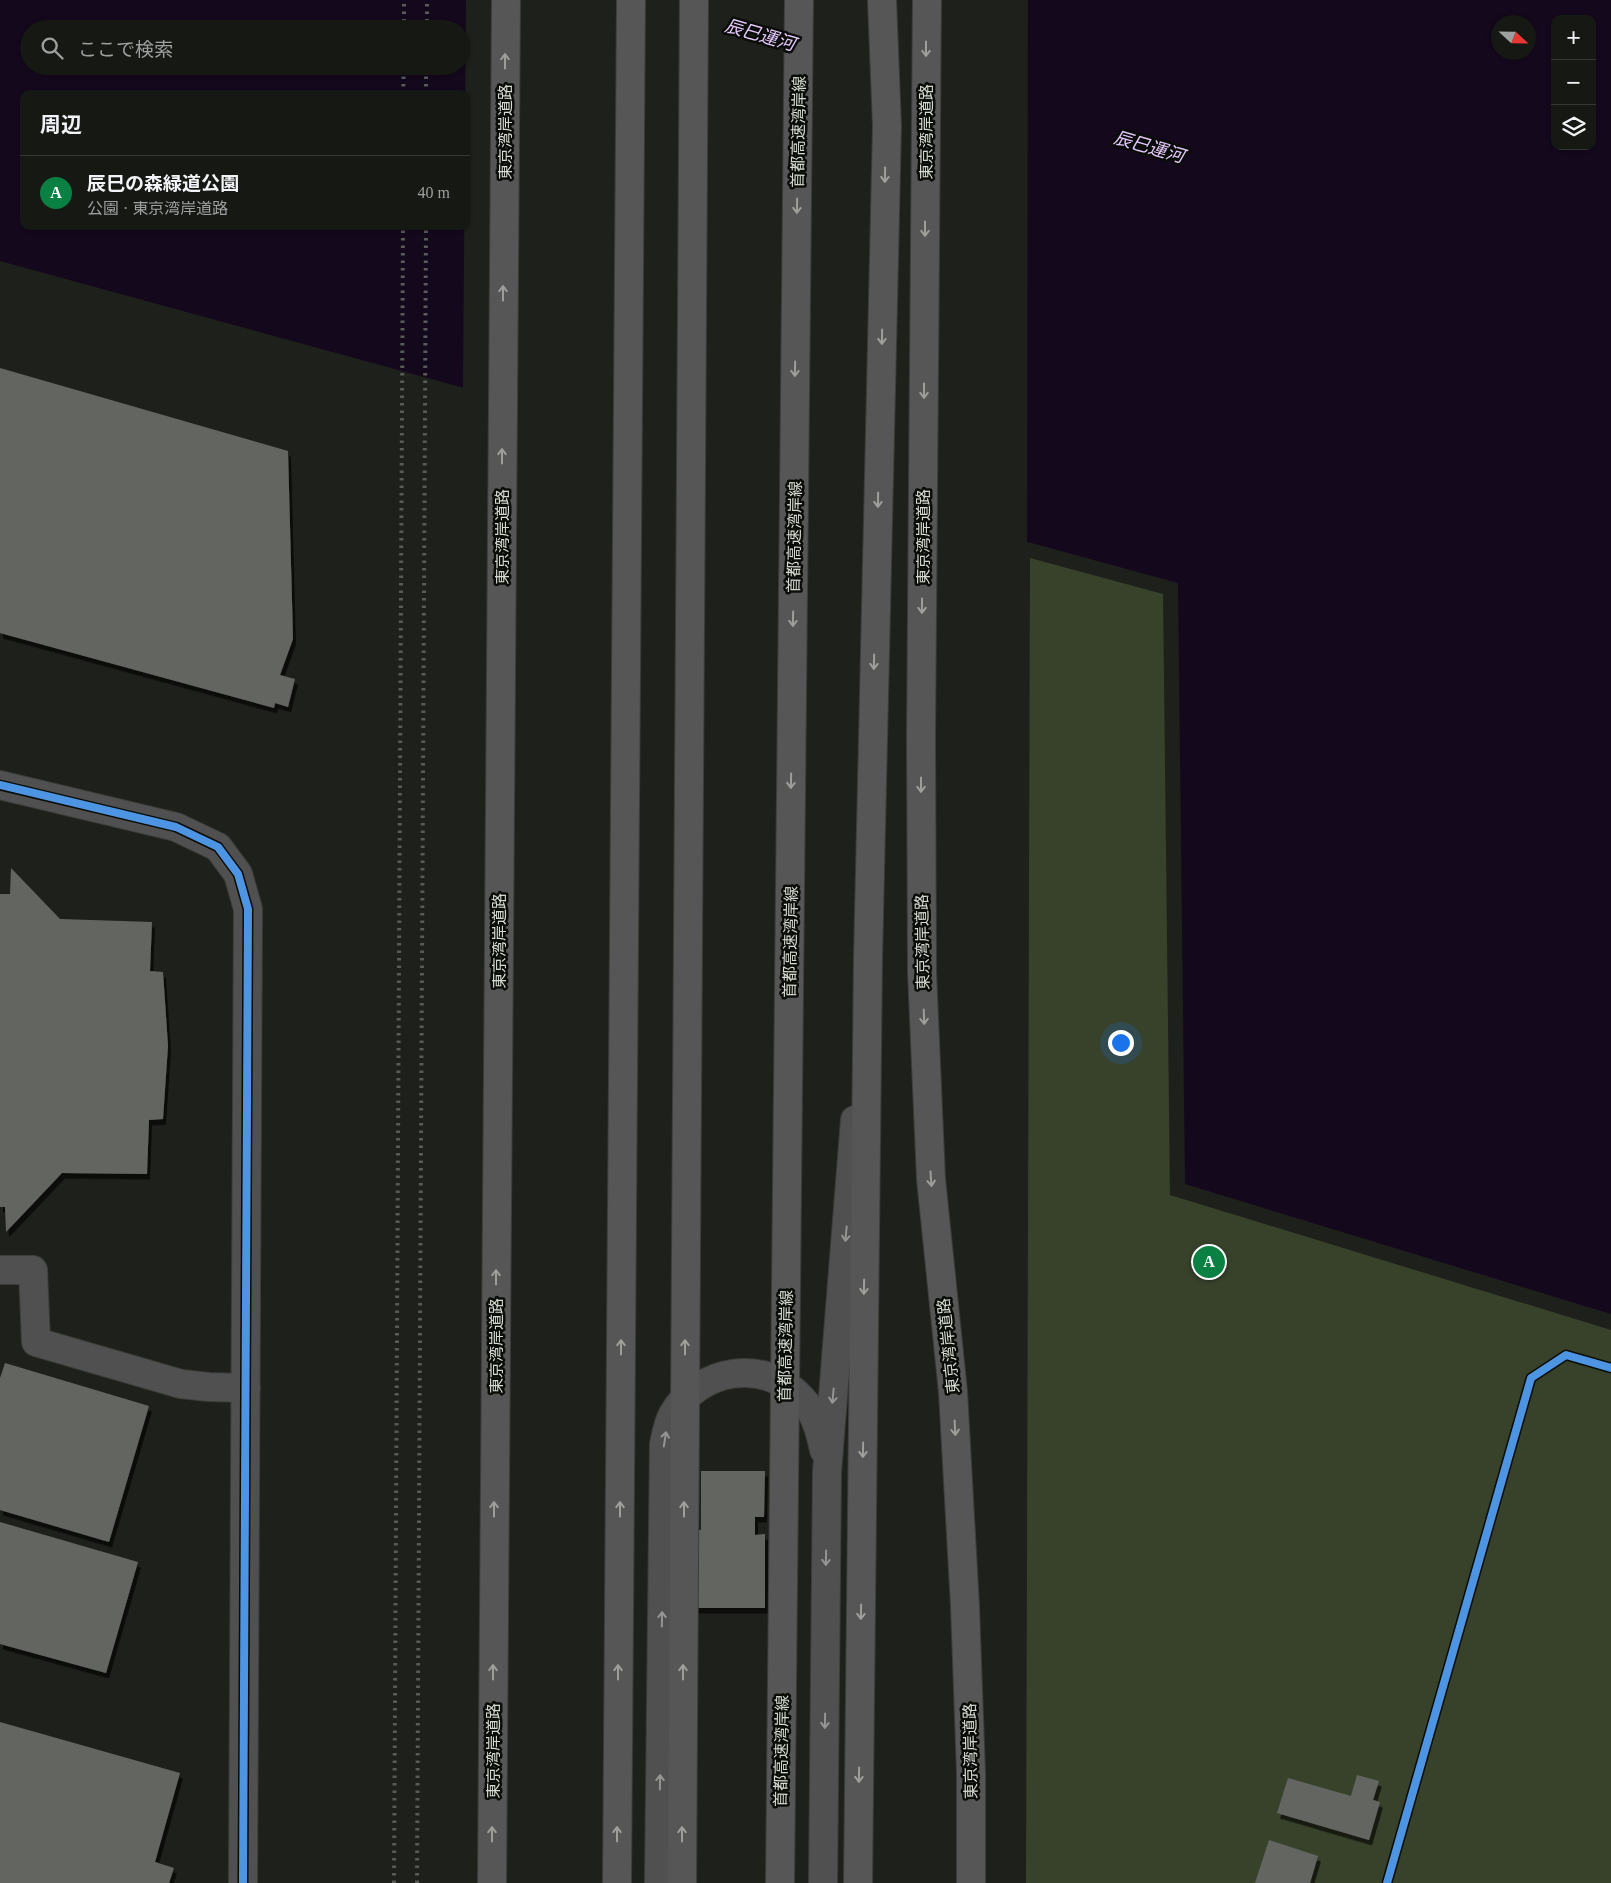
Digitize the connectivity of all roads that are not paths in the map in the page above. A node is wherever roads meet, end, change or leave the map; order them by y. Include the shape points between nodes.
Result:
1 (506, 0) edge
2 (631, 0) edge
3 (694, 0) edge
4 (799, 0) edge
5 (882, 0) edge
6 (926, 0) edge
7 (0, 784) edge
8 (868, 959) junction
9 (0, 1270) edge
10 (246, 1388) junction
11 (827, 1472) junction
12 (243, 1883) edge
13 (492, 1883) edge
14 (617, 1883) edge
15 (659, 1883) edge
16 (682, 1883) edge
17 (780, 1883) edge
18 (823, 1883) edge
19 (858, 1883) edge
20 (971, 1883) edge

13 -> 1 highway, 東京湾岸道路
14 -> 2 highway
16 -> 3 highway
4 -> 17 highway, 首都高速湾岸線
5 -> 8 highway via 887,126
6 -> 20 highway, 東京湾岸道路 via 922,972 931,1179 952,1392 965,1596
7 - 10 street via 176,827 218,847 238,874 248,910
8 -> 11 street
8 -> 19 highway
9 - 10 street via 33,1270 36,1342 181,1384
10 - 12 street
15 -> 11 street via 664,1444 672,1416 688,1395 708,1380 745,1372 770,1377 792,1389 808,1407 819,1430
11 -> 18 street

